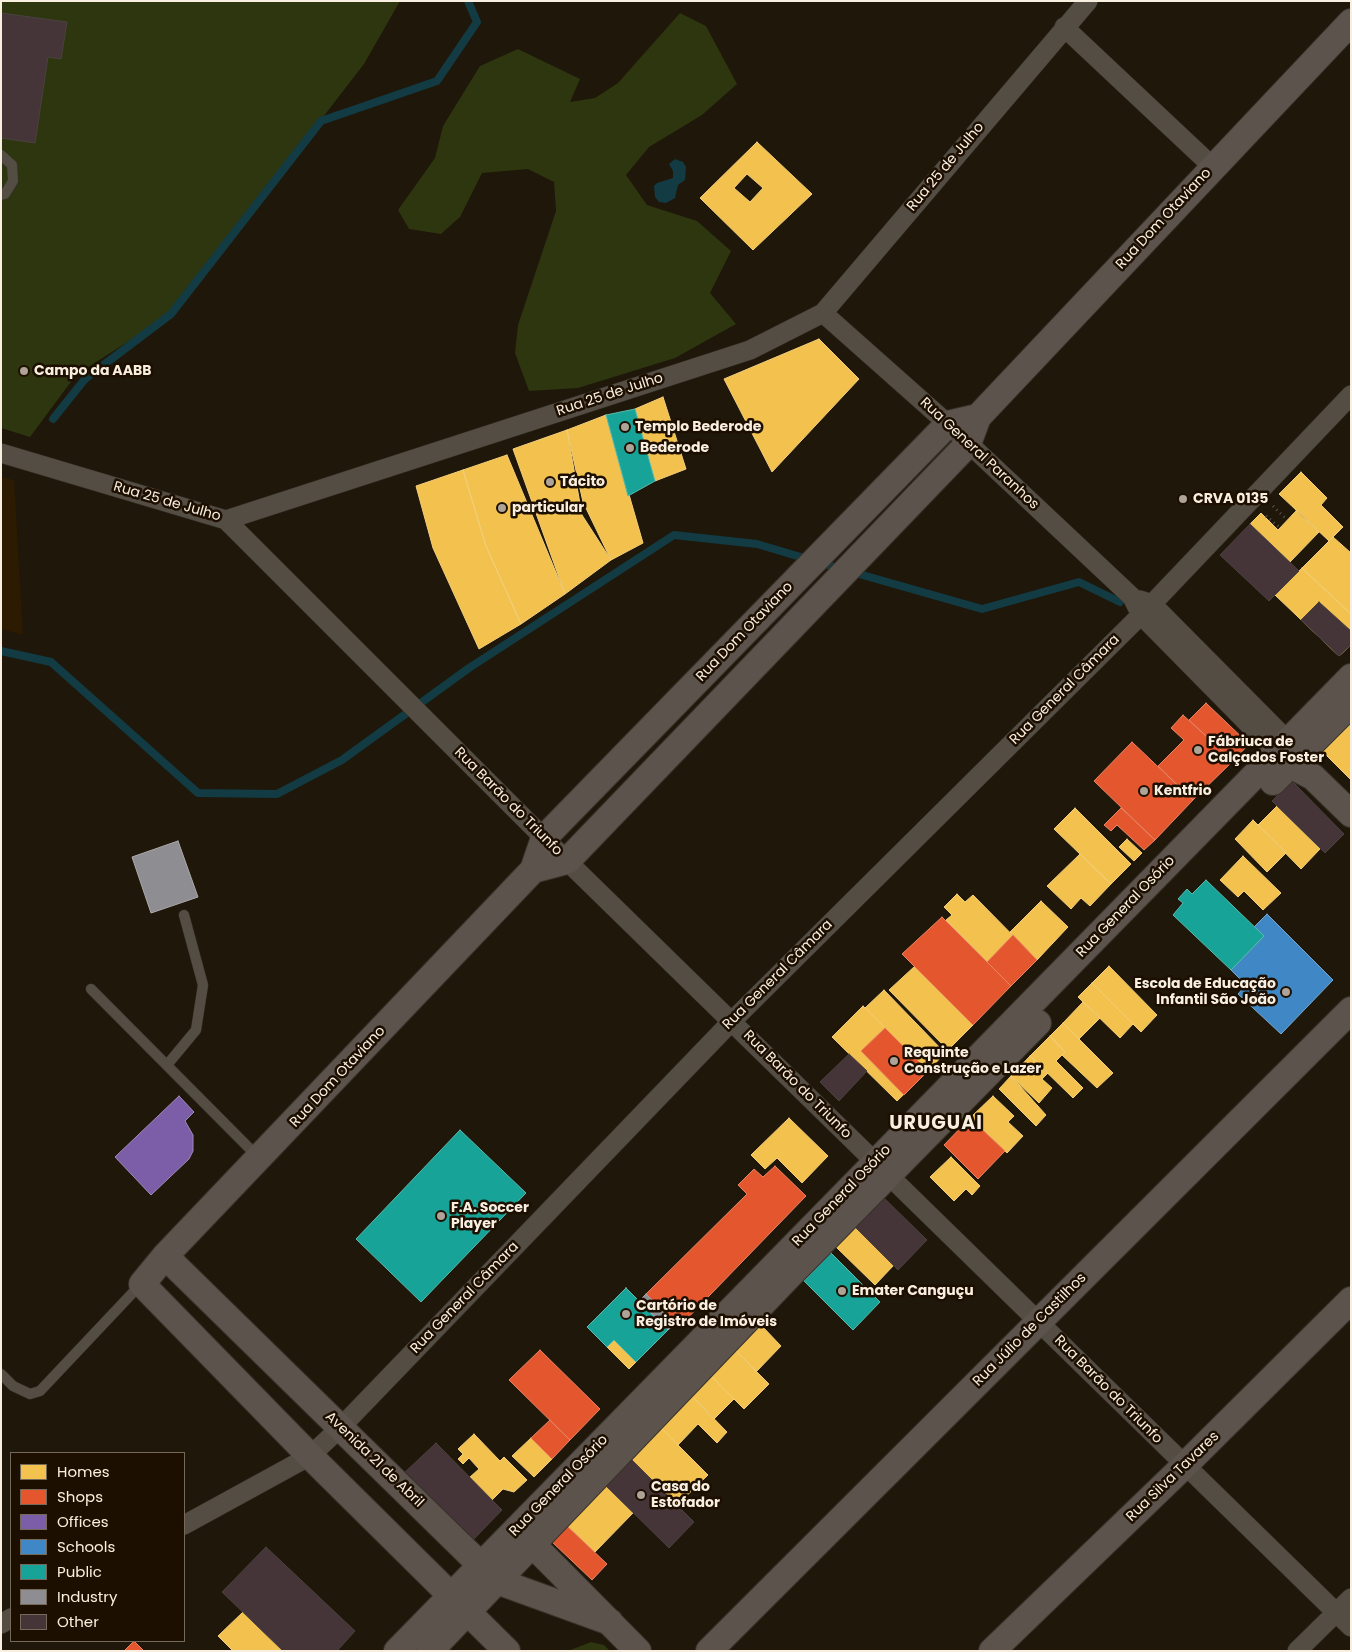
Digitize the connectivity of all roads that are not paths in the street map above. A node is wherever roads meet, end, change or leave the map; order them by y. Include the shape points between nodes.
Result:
1 (1088, 1) edge
2 (1351, 22) edge
3 (1064, 27) junction
4 (1, 155) edge
5 (1213, 168) junction
6 (1, 196) edge
7 (823, 313) junction
8 (1351, 395) edge
9 (978, 417) junction
10 (948, 424) junction
11 (968, 444) junction
12 (1, 453) edge
13 (226, 520) junction
14 (842, 532) junction
15 (864, 552) junction
16 (1147, 609) junction
17 (721, 657) junction
18 (1351, 678) edge
19 (742, 679) junction
20 (1351, 704) edge
21 (1289, 753) junction
22 (1351, 814) edge
23 (544, 838) junction
24 (567, 861) junction
25 (533, 870) junction
26 (184, 915) dead end
27 (92, 989) dead end
28 (1351, 1010) edge
29 (732, 1020) junction
30 (167, 1065) junction
31 (260, 1159) junction
32 (881, 1169) junction
33 (165, 1256) junction
34 (142, 1284) junction
35 (1351, 1300) edge
36 (1039, 1321) junction
37 (1, 1374) edge
38 (340, 1427) junction
39 (310, 1456) junction
40 (1185, 1465) junction
41 (185, 1524) edge
42 (533, 1545) junction
43 (489, 1573) junction
44 (1351, 1598) edge
45 (459, 1605) junction
46 (1336, 1613) junction
47 (610, 1622) junction
48 (1351, 1627) edge
49 (397, 1651) edge
50 (430, 1651) edge
51 (507, 1651) edge
52 (638, 1651) edge
53 (709, 1651) edge
54 (992, 1651) edge
55 (1297, 1651) edge

1 - 3 street, Rua 25 de Julho
2 - 5 street, Rua Dom Otaviano
3 - 5 street
3 - 7 street, Rua 25 de Julho
4 - 6 lane via 12,165 13,181
5 - 9 street, Rua Dom Otaviano
7 - 10 street, Rua General Paranhos
7 - 13 street, Rua 25 de Julho via 750,350
8 - 16 street, Rua General Câmara
9 - 10 street
9 - 11 street, Rua Dom Otaviano
10 - 11 street, Rua General Paranhos
10 - 14 street, Rua Dom Otaviano
11 - 15 street, Rua Dom Otaviano
11 - 16 street, Rua General Paranhos
12 - 13 street, Rua 25 de Julho
13 - 23 street, Rua Barão do Triunfo
14 - 15 street
14 - 17 street, Rua Dom Otaviano
15 - 19 street, Rua Dom Otaviano
16 - 21 street, Rua General Paranhos
16 - 29 street, Rua General Câmara
17 - 19 street
17 - 23 street, Rua Dom Otaviano
18 - 21 street, Rua General Osório
19 - 24 street, Rua Dom Otaviano
20 - 21 street, Rua General Osório
21 - 22 street, Rua General Paranhos
21 - 32 street, Rua General Osório
23 - 24 street, Rua Barão do Triunfo
23 - 25 street, Rua Dom Otaviano
24 - 25 street
24 - 29 street, Rua Barão do Triunfo
25 - 31 street, Rua Dom Otaviano
26 - 30 lane via 203,985 196,1030
27 - 30 lane
28 - 36 street, Rua Júlio de Castilhos
29 - 32 street, Rua Barão do Triunfo
29 - 38 street, Rua General Câmara
30 - 31 lane
31 - 33 street, Rua Dom Otaviano
32 - 36 street, Rua Barão do Triunfo
32 - 42 street, Rua General Osório
32 - 43 street, Rua General Osório
33 - 34 street, Rua Dom Otaviano
33 - 38 street, Avenida 21 de Abril
34 - 37 lane via 40,1391 30,1394 13,1386
34 - 39 street
35 - 40 street, Rua Silva Tavares
36 - 40 street, Rua Barão do Triunfo
36 - 53 street, Rua Júlio de Castilhos
38 - 39 street, Rua General Câmara
38 - 43 street, Avenida 21 de Abril
39 - 41 street, Rua General Câmara
39 - 45 street
40 - 46 street, Rua Barão do Triunfo
40 - 54 street, Rua Silva Tavares
42 - 43 street, Rua General Osório
42 - 47 street, Avenida 21 de Abril
43 - 45 street, Rua General Osório
43 - 47 street, Avenida 21 de Abril
44 - 46 street
45 - 49 street, Rua General Osório
45 - 50 street, Rua General Osório
45 - 51 street
46 - 48 street, Rua Barão do Triunfo
46 - 55 street
47 - 52 street, Avenida 21 de Abril

